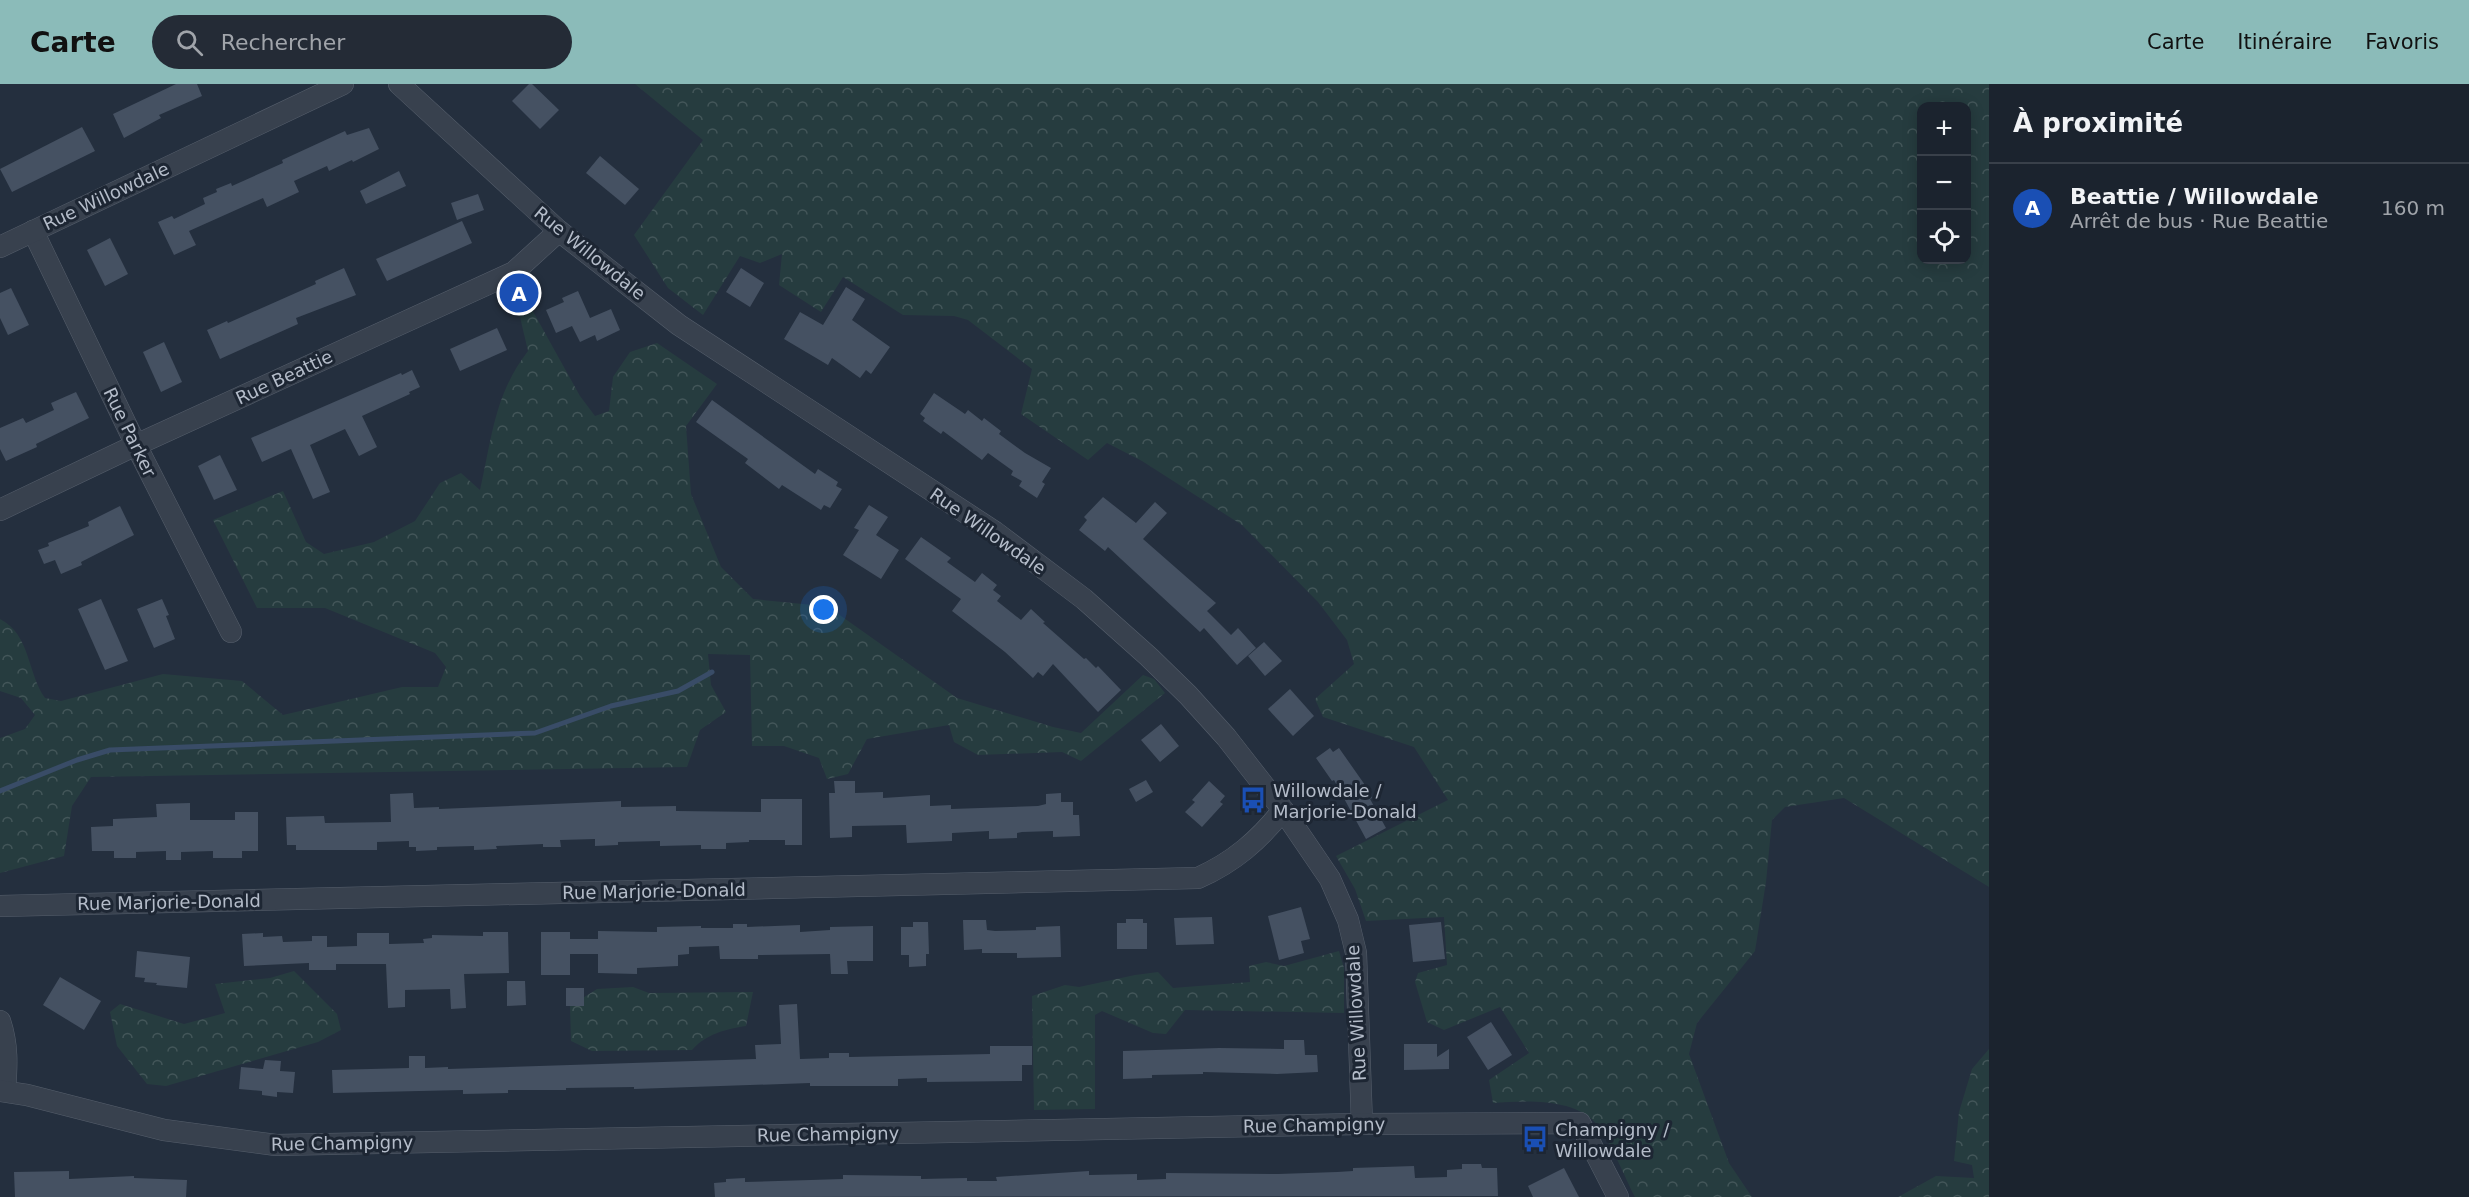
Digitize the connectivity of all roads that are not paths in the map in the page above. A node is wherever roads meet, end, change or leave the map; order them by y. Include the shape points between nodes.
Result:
1 (343, 84) edge
2 (399, 84) edge
3 (33, 231) junction
4 (560, 231) junction
5 (0, 247) edge
6 (136, 445) junction
7 (0, 510) edge
8 (231, 632) dead end
9 (1283, 810) junction
10 (0, 906) edge
11 (0, 1021) edge
12 (2, 1091) edge
13 (1362, 1124) junction
14 (1618, 1197) edge

1 - 3 street, Rue Willowdale
2 - 4 street, Rue Willowdale
3 - 5 street, Rue Willowdale
3 - 6 street, Rue Parker
4 - 6 street, Rue Beattie via 514,272
4 - 9 street, Rue Willowdale via 679,325 974,517 1083,598 1188,695
6 - 7 street, Rue Beattie
6 - 8 street, Rue Parker
9 - 10 street, Rue Marjorie-Donald via 1252,846 1198,878
9 - 13 street, Rue Willowdale via 1330,879 1348,920 1356,953
11 - 12 street via 8,1058
12 - 13 street, Rue Champigny via 164,1130 276,1145
13 - 14 street, Rue Champigny via 1580,1123

